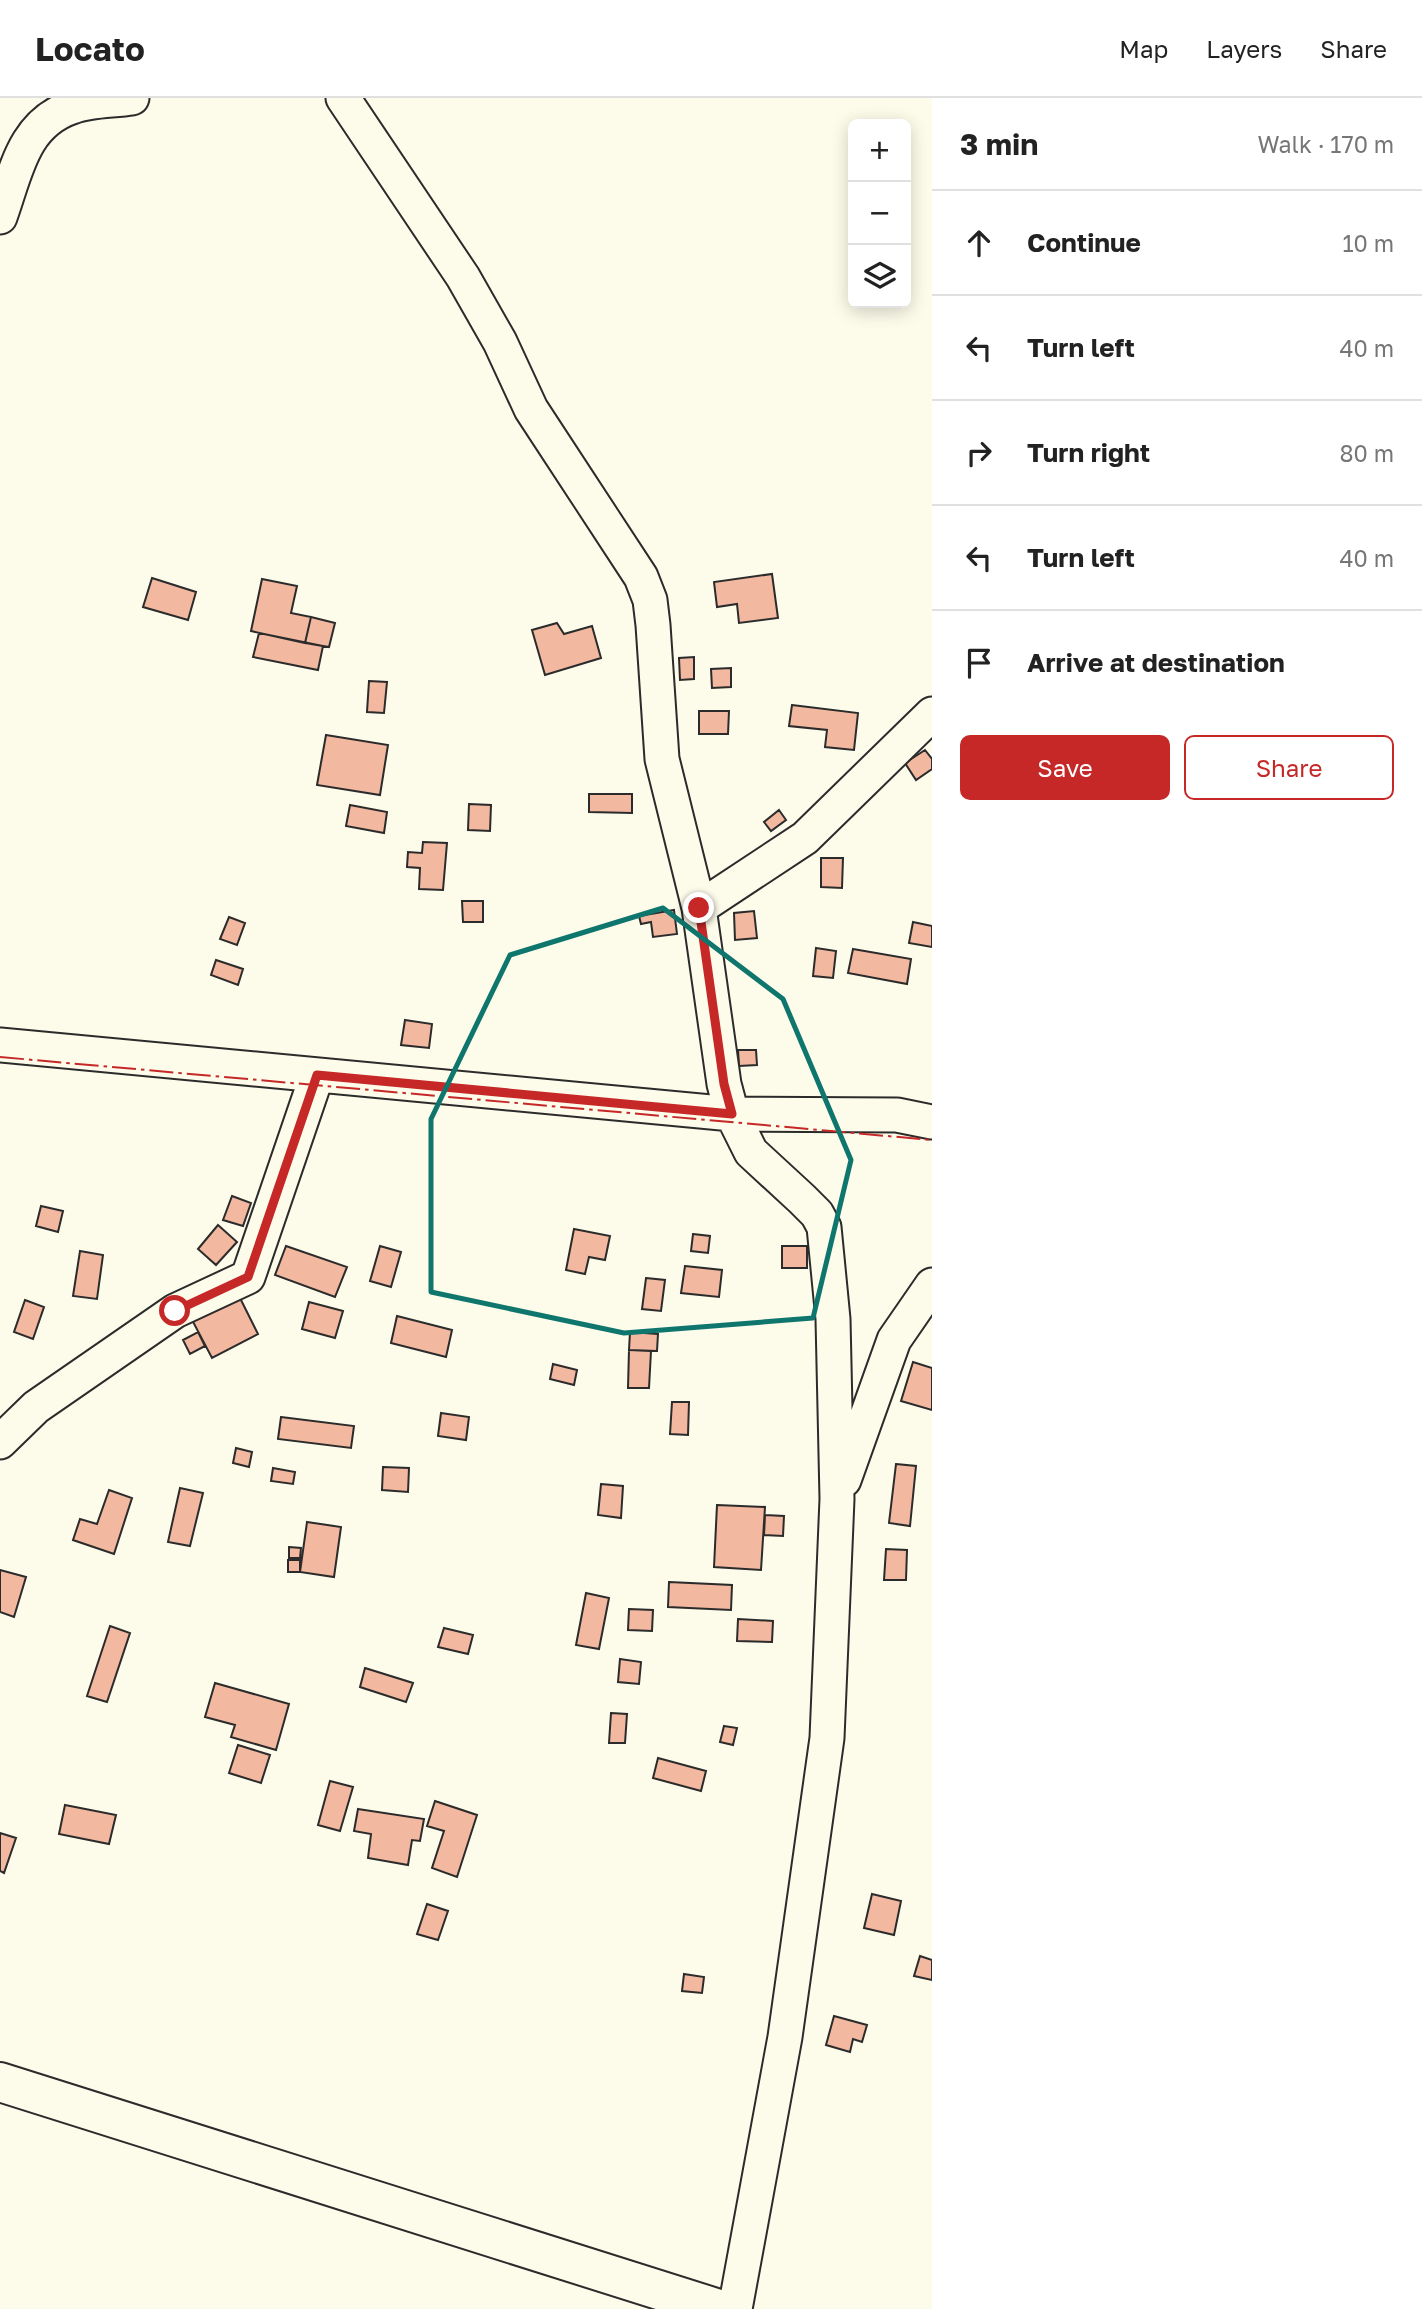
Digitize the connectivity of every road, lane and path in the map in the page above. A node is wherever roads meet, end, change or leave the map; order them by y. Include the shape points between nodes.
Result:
1 (132, 98) edge
2 (343, 98) edge
3 (0, 217) edge
4 (932, 714) edge
5 (699, 908) junction
6 (0, 1045) edge
7 (317, 1075) junction
8 (732, 1114) junction
9 (932, 1122) edge
10 (932, 1285) edge
11 (0, 1441) edge
12 (837, 1499) junction
13 (0, 2082) edge
14 (719, 2309) edge
15 (735, 2309) edge

1 - 3 street via 73,106 36,129
2 - 5 street via 463,277 531,409 641,577 653,625 662,759
4 - 5 street via 805,838
5 - 8 street
6 - 7 street
7 - 8 street
7 - 11 street via 248,1277 175,1311 36,1407
8 - 9 street via 897,1115
8 - 12 street via 751,1152 809,1206 824,1227 832,1319
10 - 12 street via 894,1340
12 - 15 street via 827,1738 785,2037
13 - 14 highway

